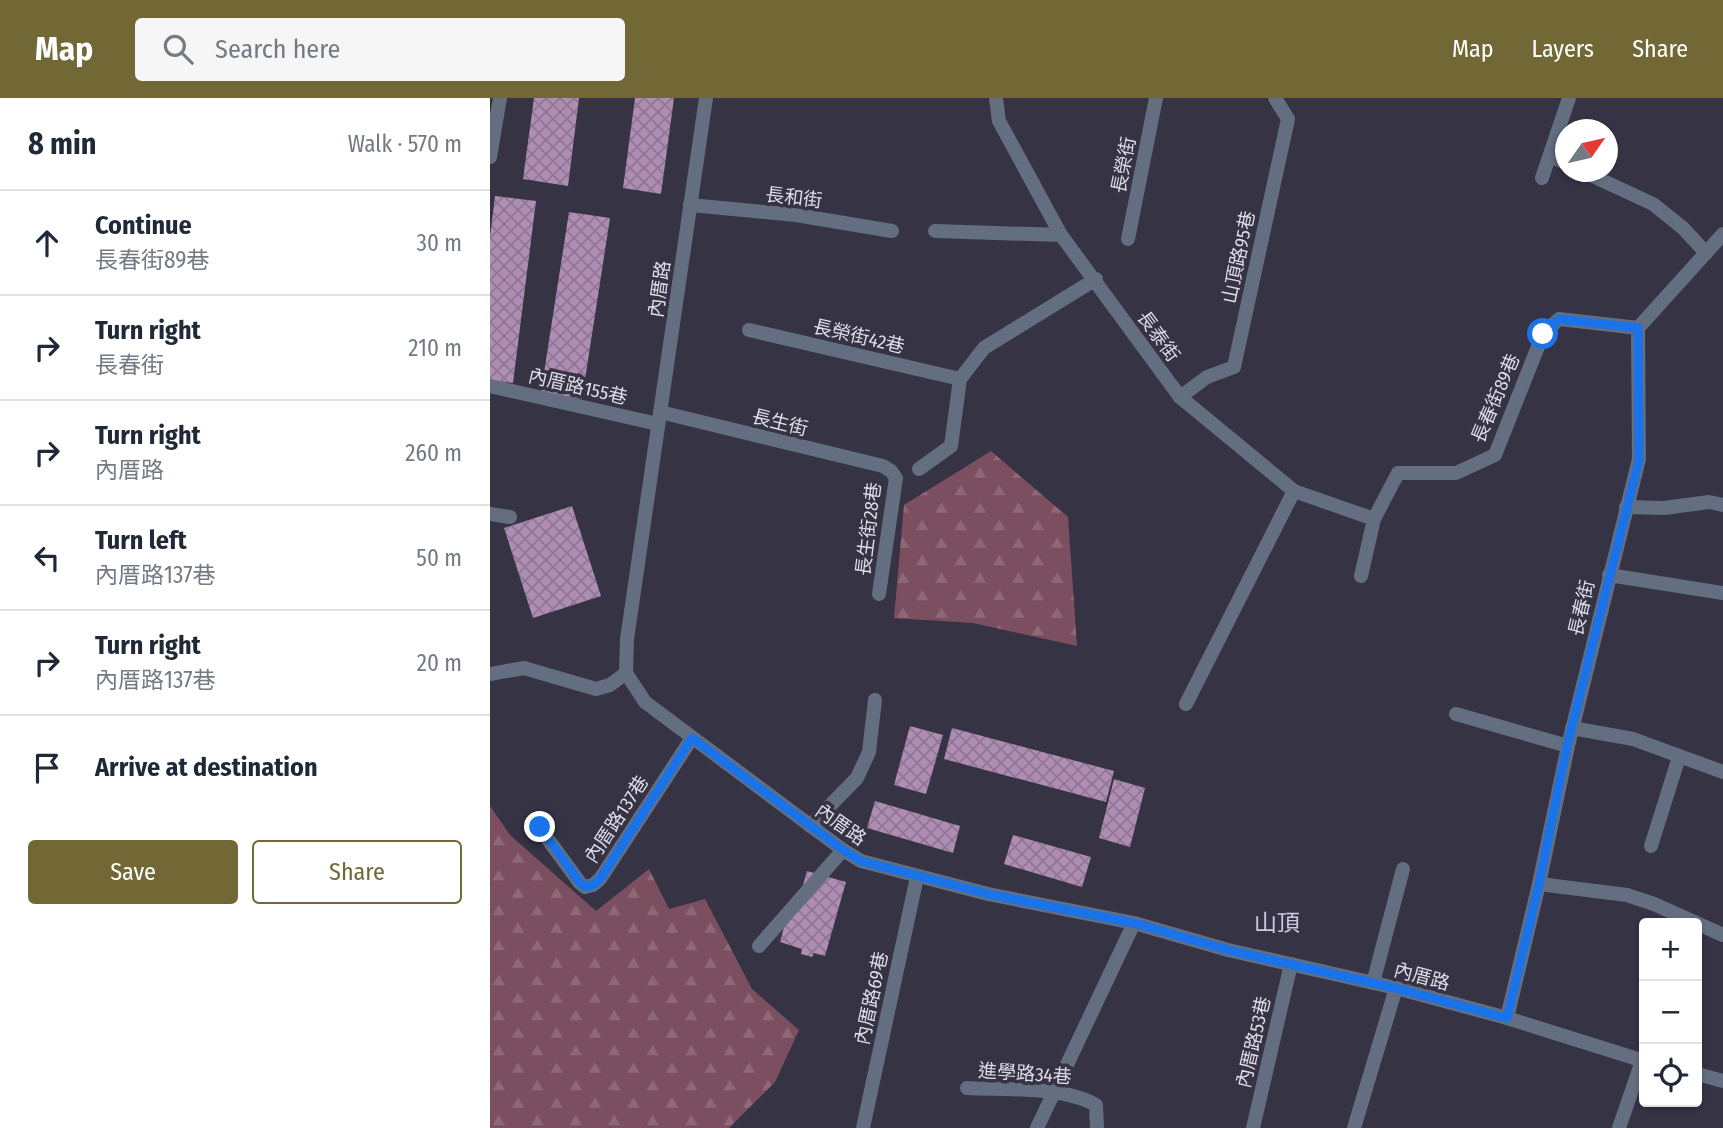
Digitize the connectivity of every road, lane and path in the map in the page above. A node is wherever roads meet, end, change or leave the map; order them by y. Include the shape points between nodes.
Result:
1 (500, 98) edge
2 (706, 98) edge
3 (996, 98) edge
4 (1156, 98) edge
5 (1275, 98) edge
6 (1569, 98) edge
7 (1549, 156) junction
8 (490, 158) edge
9 (1555, 158) edge
10 (1542, 178) dead end
11 (1606, 182) edge
12 (690, 205) junction
13 (892, 231) dead end
14 (935, 231) dead end
15 (1723, 234) edge
16 (1061, 235) junction
17 (1128, 239) dead end
18 (1706, 253) junction
19 (1096, 279) junction
20 (1638, 328) junction
21 (749, 330) dead end
22 (960, 379) junction
23 (490, 386) edge
24 (1180, 397) junction
25 (659, 418) junction
26 (919, 469) dead end
27 (891, 471) joint
28 (1294, 491) junction
29 (1723, 505) edge
30 (1626, 507) junction
31 (490, 514) edge
32 (510, 517) dead end
33 (1374, 519) junction
34 (1609, 575) junction
35 (1361, 576) dead end
36 (1723, 593) edge
37 (879, 594) dead end
38 (626, 673) junction
39 (490, 674) edge
40 (875, 700) dead end
41 (1186, 704) dead end
42 (1456, 714) dead end
43 (1572, 728) junction
44 (692, 738) junction
45 (1567, 746) junction
46 (1679, 757) junction
47 (1723, 772) edge
48 (810, 826) junction
49 (540, 827) dead end
50 (1651, 846) dead end
51 (843, 850) junction
52 (1404, 869) dead end
53 (917, 877) junction
54 (1539, 884) junction
55 (1134, 923) junction
56 (1723, 935) edge
57 (759, 946) dead end
58 (1291, 964) junction
59 (1373, 983) junction
60 (1395, 988) junction
61 (1507, 1018) junction
62 (1639, 1060) edge
63 (1639, 1072) edge
64 (1702, 1075) edge
65 (1723, 1081) edge
66 (967, 1088) dead end
67 (1054, 1093) junction
68 (863, 1128) edge
69 (1037, 1128) edge
70 (1097, 1128) edge
71 (1252, 1128) edge
72 (1354, 1128) edge
73 (1619, 1128) edge

1 - 8 street
2 - 12 street, 內厝路
3 - 16 street, 長泰街 via 999,121
4 - 17 street, 長榮街
5 - 24 street, 山頂路95巷 via 1288,119 1234,367 1207,377
6 - 7 street
7 - 9 street
7 - 10 street
11 - 18 street via 1653,204
12 - 13 street, 長和街 via 796,215
12 - 25 street, 內厝路
14 - 16 street
15 - 18 street
16 - 19 street, 長泰街
18 - 20 street
19 - 22 street via 984,348
19 - 24 street, 長泰街
20 - 30 street, 長春街 via 1639,460
20 - 33 street, 長春街89巷 via 1559,319 1543,334 1495,455 1456,472 1398,473
21 - 22 street, 長榮街42巷
22 - 26 street via 951,446
23 - 25 street, 內厝路155巷
24 - 28 street, 長泰街
25 - 27 street, 長生街
25 - 38 street, 內厝路
27 - 37 street, 長生街28巷 via 896,478
28 - 33 street, 長泰街
28 - 41 street
29 - 30 street
30 - 34 street, 長春街
31 - 32 street
33 - 35 street, 長春街89巷
34 - 36 street
34 - 43 street, 長春街
38 - 39 street via 596,689 524,668
38 - 44 street, 內厝路 via 645,702
40 - 48 street via 869,752 857,778
42 - 45 street
43 - 45 street, 長春街
43 - 46 street via 1633,739
44 - 48 street, 內厝路
44 - 49 street, 內厝路137巷 via 593,885 580,883
45 - 54 street, 長春街
46 - 47 street
46 - 50 street
48 - 51 street, 內厝路
51 - 53 street, 內厝路 via 861,861
51 - 57 street
52 - 59 street
53 - 55 street, 內厝路
53 - 68 street, 內厝路69巷
54 - 56 street via 1627,895
54 - 61 street, 長春街
55 - 58 street, 內厝路
55 - 67 street
58 - 59 street, 內厝路
58 - 71 street, 內厝路53巷
59 - 60 street, 內厝路
60 - 61 street, 內厝路
60 - 72 street
61 - 62 street, 內厝路
63 - 73 street
64 - 65 street
66 - 67 street, 進學路34巷
67 - 69 street
67 - 70 street, 進學路34巷 via 1083,1097 1096,1105

